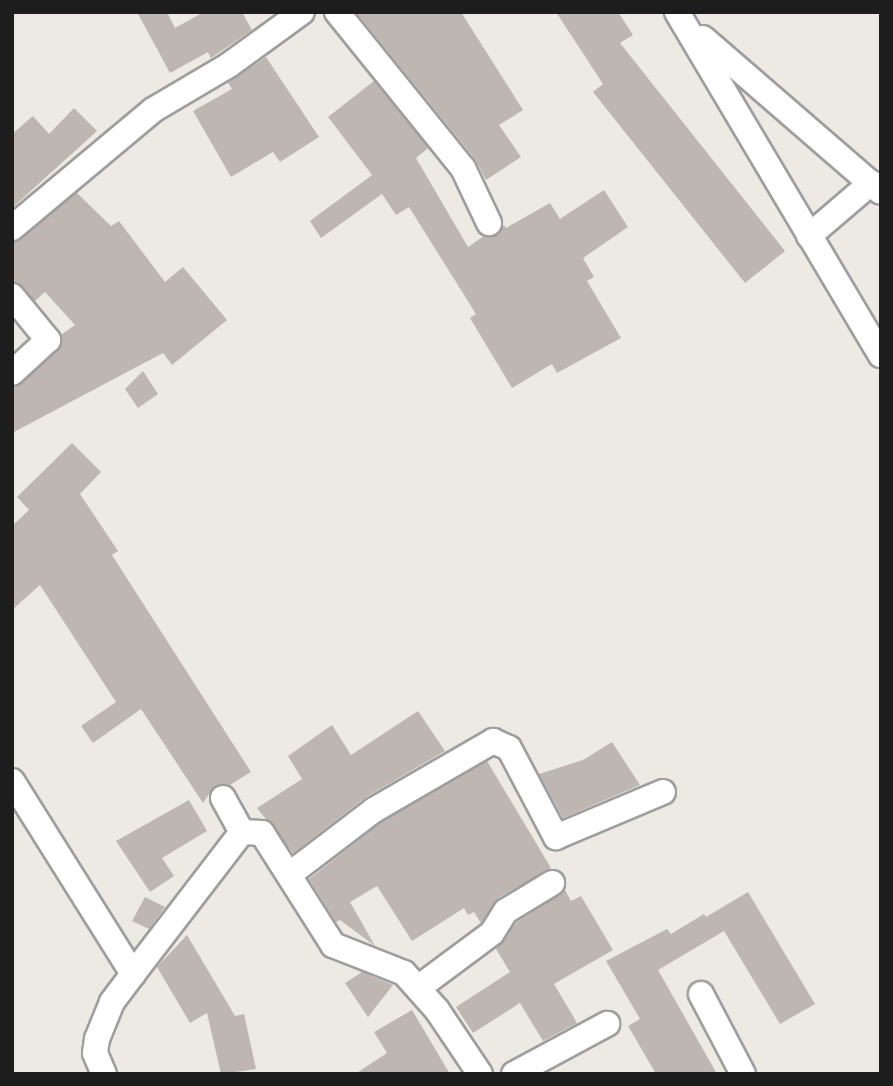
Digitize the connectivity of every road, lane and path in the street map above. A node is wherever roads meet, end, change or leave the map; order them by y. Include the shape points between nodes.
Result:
1 (302, 12) edge
2 (337, 12) edge
3 (683, 19) edge
4 (876, 187) edge
5 (488, 223) dead end
6 (12, 228) edge
7 (809, 236) junction
8 (12, 296) edge
9 (881, 355) edge
10 (12, 373) edge
11 (12, 780) edge
12 (663, 792) dead end
13 (223, 798) dead end
14 (242, 832) junction
15 (289, 874) junction
16 (552, 883) dead end
17 (132, 974) junction
18 (418, 988) junction
19 (701, 994) dead end
20 (607, 1024) dead end
21 (104, 1074) edge
22 (480, 1074) edge
23 (514, 1074) edge
24 (743, 1074) edge

1 - 6 street via 229,65 153,110
2 - 5 street via 463,168
3 - 4 street
3 - 7 street
4 - 7 street
7 - 9 street
8 - 10 street via 48,340
11 - 17 street
12 - 15 street via 556,837 509,748 493,741 374,810
13 - 14 street
14 - 15 street via 262,833
14 - 17 street
15 - 18 street via 333,945 404,973
16 - 18 street via 506,911 492,933
17 - 21 street via 112,1002 97,1039 95,1053
18 - 22 street
19 - 24 street
20 - 23 street

